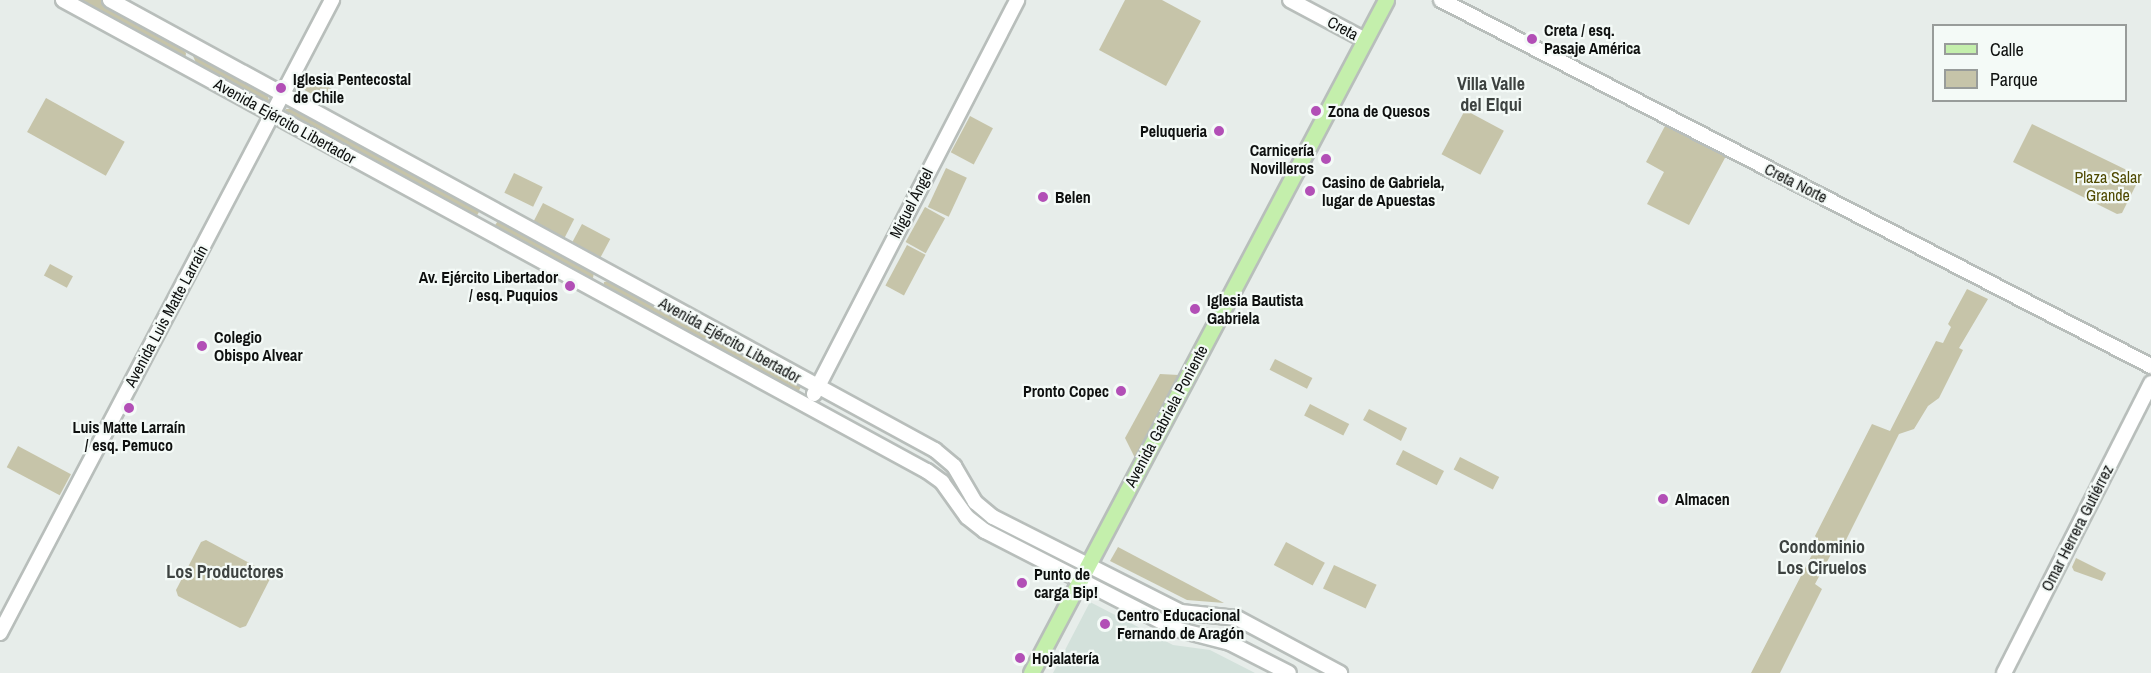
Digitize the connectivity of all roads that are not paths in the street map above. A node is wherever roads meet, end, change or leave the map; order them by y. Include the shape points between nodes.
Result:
1 (63, 0) edge
2 (110, 0) edge
3 (332, 0) edge
4 (1017, 0) edge
5 (1290, 0) edge
6 (1374, 0) edge
7 (1386, 0) edge
8 (1441, 0) edge
9 (1360, 37) junction
10 (283, 94) junction
11 (272, 115) junction
12 (2151, 366) edge
13 (2151, 383) edge
14 (817, 387) junction
15 (808, 407) junction
16 (882, 421) junction
17 (872, 441) junction
18 (1080, 570) junction
19 (0, 633) edge
20 (1020, 673) edge
21 (1031, 673) edge
22 (1289, 673) edge
23 (1340, 673) edge
24 (2004, 673) edge

1 - 11 main road, Avenida Ejército Libertador
2 - 10 main road, Avenida Ejército Libertador
3 - 10 main road, Avenida Luis Matte Larraín
4 - 14 main road, Miguel Ángel
5 - 9 main road, Creta
6 - 9 main road, Avenida Gabriela Poniente
7 - 9 main road, Avenida Gabriela Poniente
8 - 12 main road, Creta Norte
9 - 18 main road, Avenida Gabriela Poniente
10 - 11 main road, Avenida Luis Matte Larraín
10 - 14 main road, Avenida Ejército Libertador
11 - 15 main road, Avenida Ejército Libertador
11 - 19 main road, Avenida Luis Matte Larraín
13 - 24 main road, Omar Herrera Gutiérrez
14 - 15 main road, Miguel Ángel
14 - 16 main road, Avenida Ejército Libertador
15 - 17 main road, Avenida Ejército Libertador
16 - 17 main road via 871,428
16 - 18 main road, Avenida Ejército Libertador via 942,455 987,513
17 - 18 main road, Avenida Ejército Libertador via 935,476 978,527
18 - 20 main road, Avenida Gabriela Poniente
18 - 21 main road, Avenida Gabriela Poniente
18 - 22 main road, Avenida Ejército Libertador via 1176,629 1230,643
18 - 23 main road, Avenida Ejército Libertador via 1188,615 1238,618

